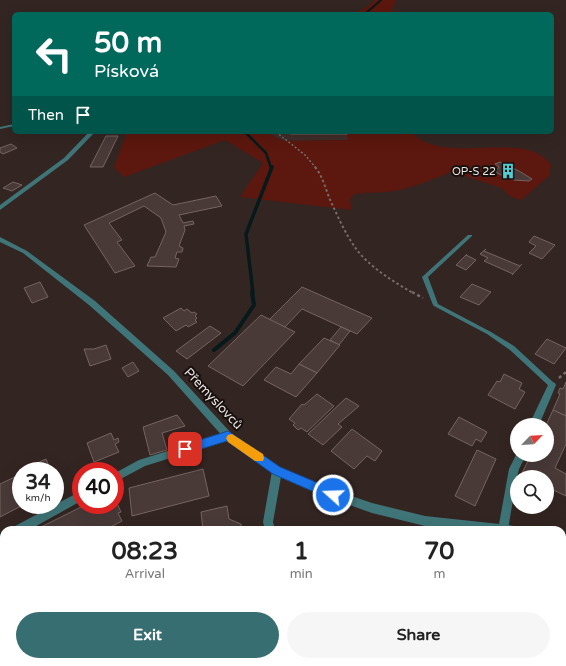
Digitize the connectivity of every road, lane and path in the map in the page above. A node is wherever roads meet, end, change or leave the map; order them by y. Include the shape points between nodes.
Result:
1 (12, 125) edge
2 (0, 128) edge
3 (90, 134) edge
4 (279, 134) edge
5 (0, 208) edge
6 (470, 236) dead end
7 (0, 239) edge
8 (436, 305) junction
9 (552, 385) joint
10 (537, 418) edge
11 (228, 436) junction
12 (518, 462) edge
13 (276, 471) junction
14 (124, 473) edge
15 (72, 501) edge
16 (26, 526) edge
17 (269, 526) edge
18 (476, 526) edge
19 (506, 526) edge

1 - 2 lane
3 - 5 street via 66,159
4 - 8 path via 305,155 320,173 332,204 363,257 394,282
6 - 8 lane via 425,277
7 - 11 street, Přemyslovců via 25,252 92,303 171,373
8 - 9 lane via 512,348
9 - 10 street
11 - 13 street, Přemyslovců
11 - 14 street via 142,463
12 - 19 street via 514,470
13 - 17 street
13 - 18 street, Přemyslovců via 372,508 425,521
15 - 16 street

